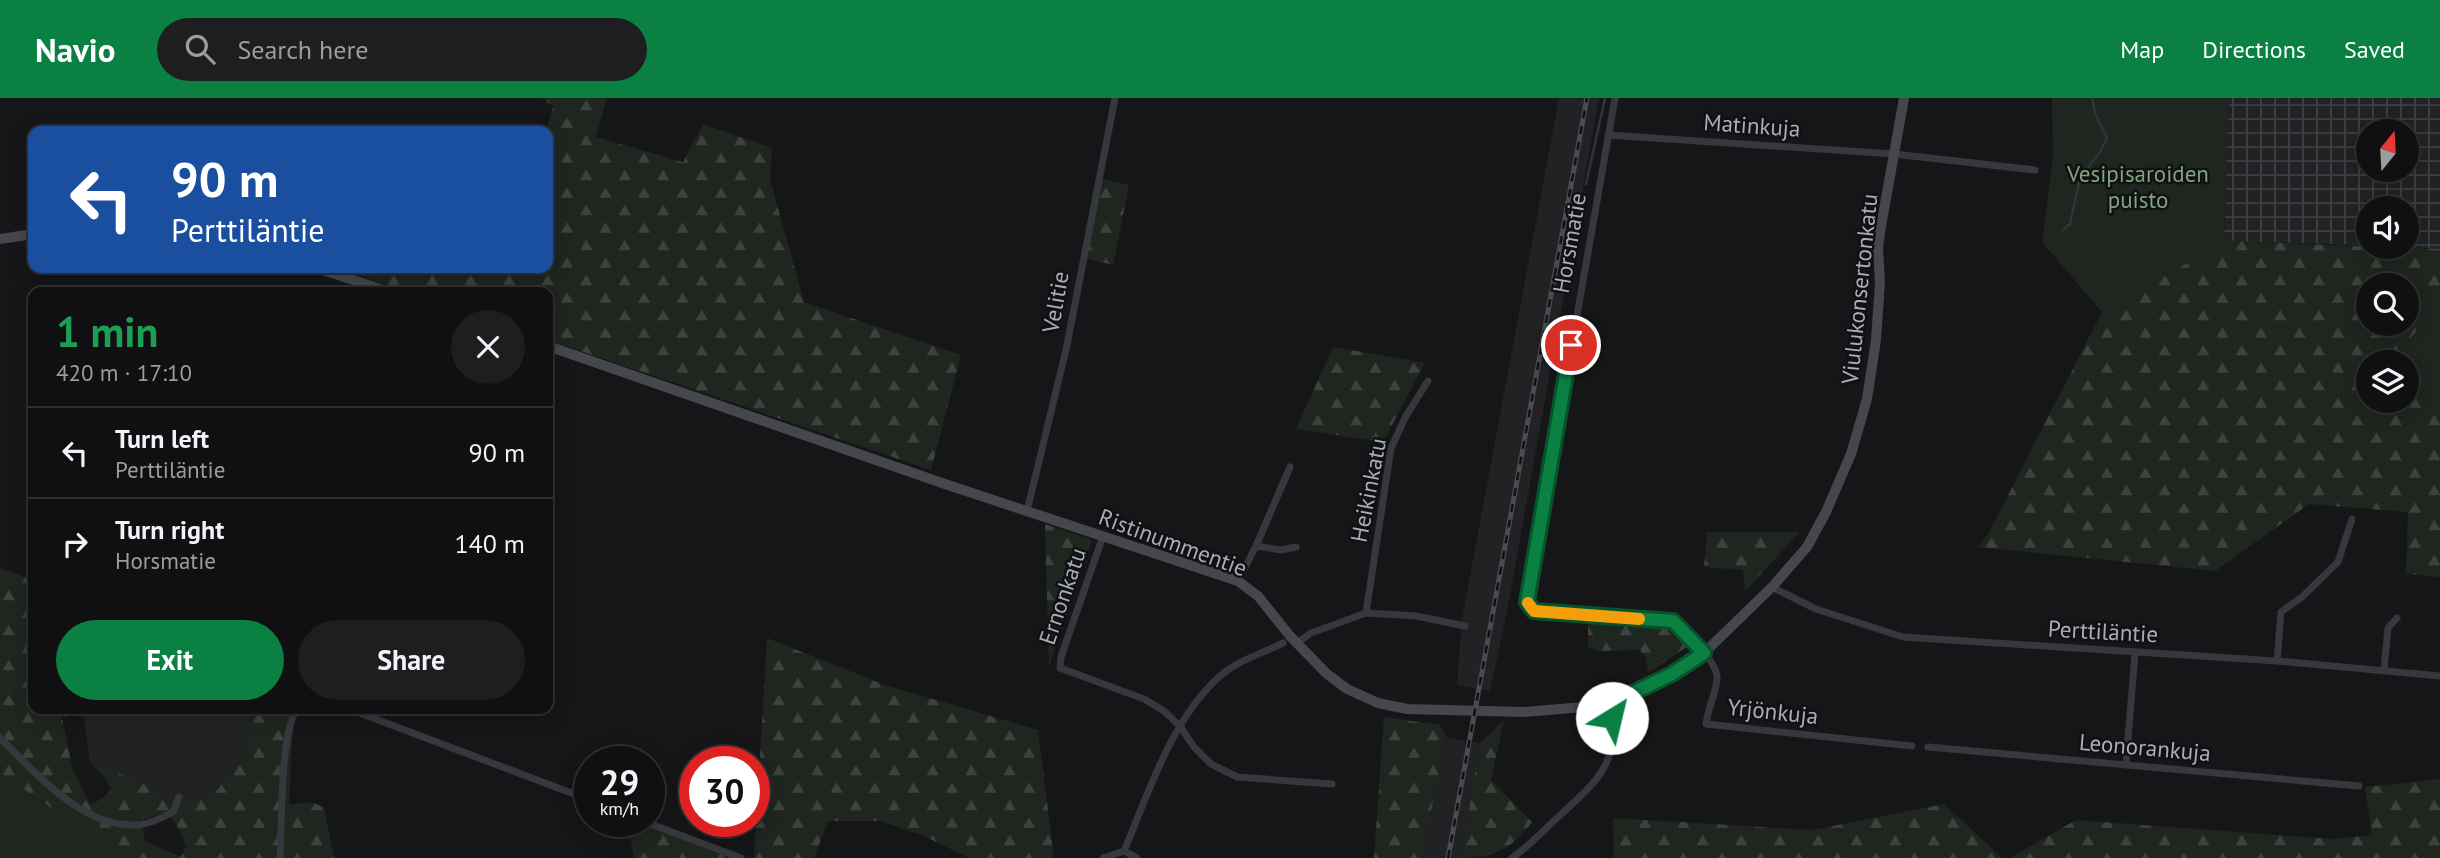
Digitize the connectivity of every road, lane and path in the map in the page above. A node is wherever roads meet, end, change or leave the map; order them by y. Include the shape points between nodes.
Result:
1 (1115, 98) edge
2 (1615, 98) edge
3 (1904, 98) edge
4 (1608, 135) junction
5 (1894, 154) junction
6 (2035, 170) dead end
7 (28, 235) edge
8 (0, 239) edge
9 (332, 273) edge
10 (374, 287) edge
11 (553, 348) edge
12 (1428, 381) dead end
13 (1290, 467) dead end
14 (1027, 511) junction
15 (2352, 519) dead end
16 (1103, 536) junction
17 (1256, 546) junction
18 (1296, 547) dead end
19 (1238, 580) junction
20 (1772, 587) junction
21 (1366, 613) junction
22 (2398, 618) dead end
23 (1465, 626) dead end
24 (1283, 643) dead end
25 (1297, 643) junction
26 (2134, 652) junction
27 (1704, 653) junction
28 (2277, 661) junction
29 (2384, 670) junction
30 (2440, 676) edge
31 (1608, 705) junction
32 (294, 714) edge
33 (362, 714) edge
34 (1180, 726) junction
35 (0, 738) edge
36 (1912, 746) dead end
37 (1928, 747) dead end
38 (2126, 764) junction
39 (1332, 784) dead end
40 (2359, 786) dead end
41 (574, 794) edge
42 (179, 797) dead end
43 (665, 829) edge
44 (1124, 851) junction
45 (280, 858) edge
46 (741, 858) edge
47 (1102, 858) edge
48 (1137, 858) edge
49 (1512, 858) edge

1 - 14 street, Velitie via 1066,350
2 - 4 street, Horsmatie
3 - 5 street, Viulukonsertonkatu
4 - 5 street, Matinkuja
4 - 27 street, Horsmatie via 1527,602 1534,611 1673,621
5 - 6 street, Matinkuja
5 - 20 street, Viulukonsertonkatu via 1880,232 1879,306 1867,399 1851,454 1826,512 1807,547
7 - 8 street
9 - 10 street
11 - 14 street, Ristinummentie
12 - 21 street, Heikinkatu via 1391,448
13 - 17 street
14 - 16 street, Ristinummentie
15 - 28 street via 2338,562 2281,612
16 - 19 street, Ristinummentie
16 - 34 street, Ernonkatu via 1060,668 1144,699
17 - 18 street
17 - 19 street
19 - 25 street, Ristinummentie via 1258,596
20 - 26 street, Perttiläntie via 1816,610 1903,637
20 - 27 street, Ristinummentie
21 - 23 street via 1416,616
21 - 25 street via 1311,633
22 - 29 street via 2388,628
24 - 34 street via 1221,675
25 - 31 street, Ristinummentie via 1347,689 1407,709 1524,712
26 - 28 street, Perttiläntie
26 - 38 street
27 - 31 street, Ristinummentie
27 - 36 street, Yrjönkuja via 1717,676 1706,723
28 - 29 street, Perttiläntie
29 - 30 street, Perttiläntie
31 - 49 street via 1614,728 1608,761 1593,785
32 - 45 street via 286,748
33 - 41 street
34 - 39 street via 1211,764 1237,777
34 - 44 street
35 - 42 street via 74,805 118,824 155,821 173,812
37 - 38 street, Leonorankuja
38 - 40 street, Leonorankuja
43 - 46 street
44 - 47 street
44 - 48 street

